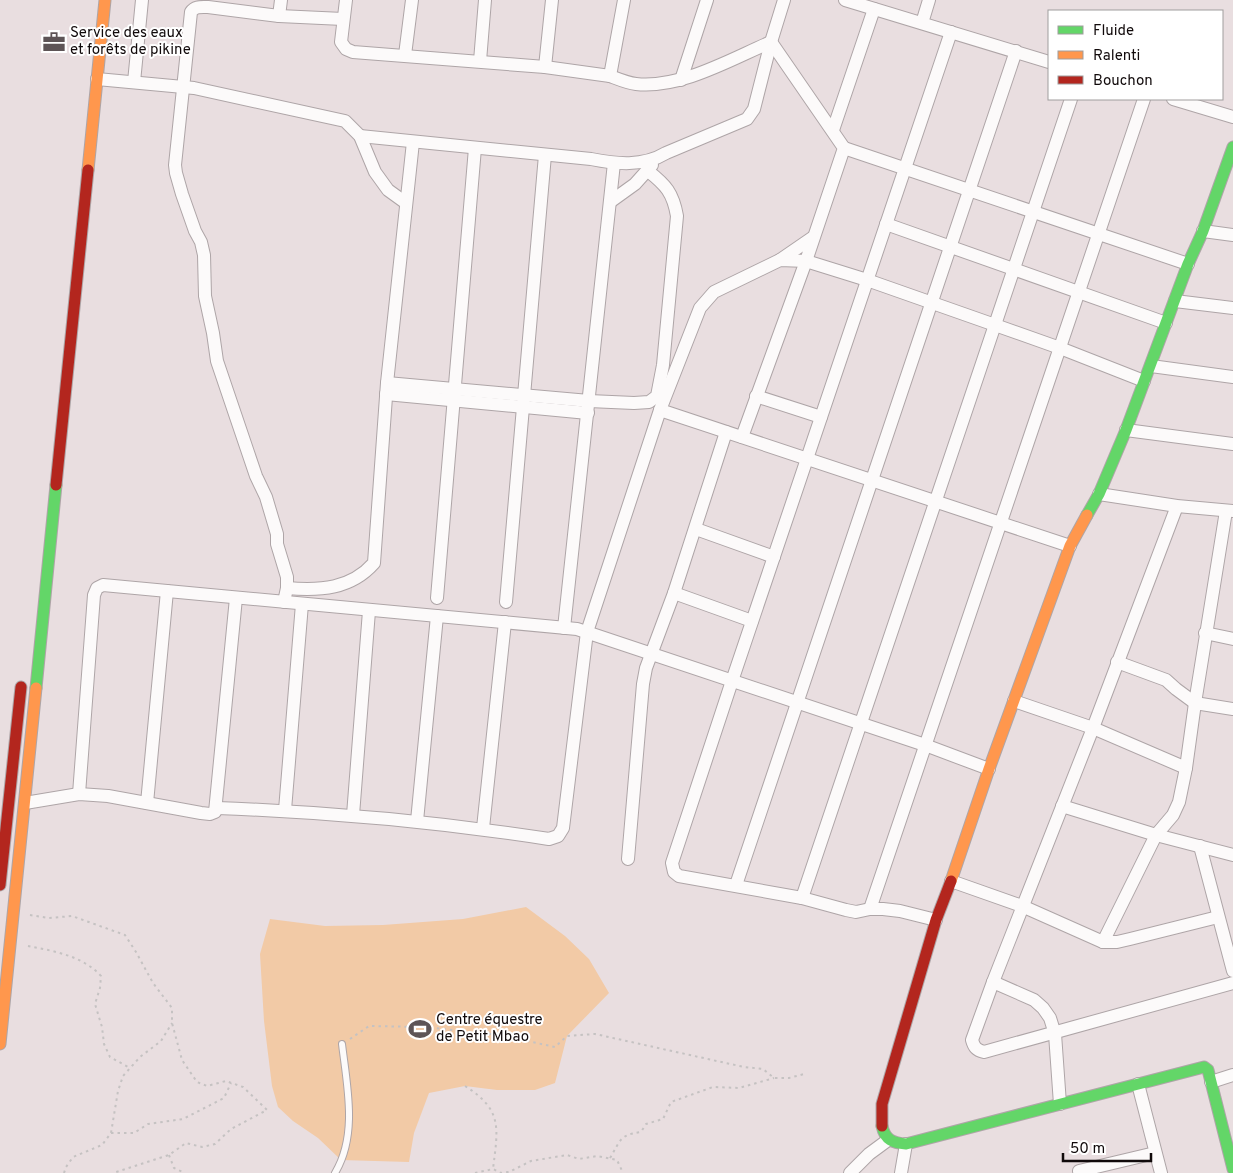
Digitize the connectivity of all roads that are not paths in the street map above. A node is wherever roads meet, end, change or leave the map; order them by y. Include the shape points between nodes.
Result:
1 (105, 0) edge
2 (142, 0) edge
3 (281, 0) edge
4 (346, 0) edge
5 (412, 0) edge
6 (485, 0) edge
7 (552, 0) edge
8 (624, 0) edge
9 (707, 0) edge
10 (784, 0) edge
11 (846, 0) edge
12 (929, 0) edge
13 (208, 3) edge
14 (874, 9) junction
15 (279, 16) junction
16 (343, 18) junction
17 (922, 23) junction
18 (951, 32) junction
19 (771, 42) junction
20 (1016, 51) junction
21 (406, 55) junction
22 (480, 61) junction
23 (1048, 62) edge
24 (545, 67) junction
25 (610, 76) junction
26 (97, 79) junction
27 (681, 80) junction
28 (134, 82) junction
29 (183, 87) junction
30 (1072, 100) edge
31 (1144, 100) edge
32 (1176, 100) edge
33 (1233, 117) edge
34 (833, 130) junction
35 (360, 136) junction
36 (413, 142) junction
37 (1233, 146) edge
38 (475, 148) junction
39 (844, 148) junction
40 (545, 155) junction
41 (656, 159) junction
42 (1230, 161) edge
43 (614, 164) junction
44 (905, 168) junction
45 (648, 171) junction
46 (969, 190) junction
47 (610, 202) junction
48 (406, 203) junction
49 (1034, 212) junction
50 (886, 224) junction
51 (1203, 230) junction
52 (1099, 234) junction
53 (1233, 235) edge
54 (812, 238) junction
55 (950, 246) junction
56 (780, 260) junction
57 (806, 262) junction
58 (1188, 264) junction
59 (1014, 269) junction
60 (867, 280) junction
61 (1080, 292) junction
62 (1175, 301) junction
63 (931, 303) junction
64 (1233, 308) edge
65 (1166, 323) junction
66 (995, 325) junction
67 (1060, 348) junction
68 (1150, 366) junction
69 (1233, 377) edge
70 (1144, 381) junction
71 (387, 388) junction
72 (454, 394) junction
73 (756, 396) junction
74 (524, 401) junction
75 (589, 407) junction
76 (660, 410) junction
77 (821, 417) junction
78 (1126, 430) junction
79 (726, 432) junction
80 (742, 437) junction
81 (1233, 444) edge
82 (807, 459) junction
83 (872, 480) junction
84 (1099, 494) junction
85 (936, 501) junction
86 (1177, 506) junction
87 (1229, 511) edge
88 (1000, 523) junction
89 (696, 529) junction
90 (1070, 546) junction
91 (774, 557) junction
92 (287, 588) junction
93 (167, 591) junction
94 (674, 593) junction
95 (236, 598) junction
96 (437, 598) dead end
97 (284, 602) junction
98 (506, 602) dead end
99 (302, 604) junction
100 (369, 610) junction
101 (437, 616) junction
102 (752, 621) junction
103 (505, 622) junction
104 (564, 628) junction
105 (586, 632) junction
106 (1205, 633) junction
107 (1233, 638) edge
108 (651, 655) junction
109 (1116, 662) junction
110 (22, 678) dead end
111 (732, 681) junction
112 (1014, 701) junction
113 (797, 702) junction
114 (1195, 702) junction
115 (1233, 709) edge
116 (861, 723) junction
117 (1093, 728) junction
118 (925, 745) junction
119 (1186, 768) junction
120 (988, 769) junction
121 (79, 794) junction
122 (147, 802) junction
123 (25, 804) junction
124 (1062, 806) junction
125 (217, 808) junction
126 (285, 810) junction
127 (353, 815) junction
128 (417, 821) junction
129 (483, 828) junction
130 (1156, 835) junction
131 (1200, 846) junction
132 (1233, 855) edge
133 (628, 859) dead end
134 (951, 880) junction
135 (0, 885) edge
136 (736, 885) junction
137 (802, 898) junction
138 (1022, 906) junction
139 (870, 909) junction
140 (1218, 917) junction
141 (936, 920) junction
142 (1103, 942) junction
143 (1233, 972) edge
144 (992, 982) junction
145 (1233, 983) edge
146 (1055, 1034) junction
147 (0, 1044) edge
148 (342, 1044) road end
149 (1233, 1076) edge
150 (1211, 1082) junction
151 (1138, 1084) junction
152 (1060, 1104) junction
153 (888, 1140) junction
154 (906, 1144) junction
155 (1230, 1147) edge
156 (1156, 1153) junction
157 (1233, 1169) edge
158 (1079, 1171) dead end
159 (335, 1173) edge
160 (850, 1173) edge
161 (901, 1173) edge
162 (1161, 1173) edge

1 - 26 main road
2 - 28 street
3 - 15 street
4 - 16 street
5 - 21 street
6 - 22 street
7 - 24 street
8 - 25 street
9 - 27 street
10 - 19 street
11 - 14 street
12 - 17 street
13 - 15 street
13 - 29 street via 191,12
14 - 17 street
14 - 34 street
15 - 16 street
16 - 21 street via 341,42 346,49
17 - 18 street
18 - 20 street
18 - 44 street
19 - 27 street
19 - 34 street
19 - 41 street via 754,109 747,119
20 - 23 street
20 - 46 street
21 - 22 street
22 - 24 street
24 - 25 street
25 - 27 street via 636,84
26 - 28 street
26 - 123 main road
28 - 29 street
29 - 35 street via 344,121
29 - 92 street via 176,173 204,255 205,296 217,362 266,497
30 - 49 street
31 - 52 street
32 - 33 street
34 - 39 street
35 - 36 street
35 - 48 street via 375,172 388,190
36 - 38 street
36 - 48 street
37 - 42 main road
38 - 40 street
38 - 72 street
39 - 44 street
39 - 54 street
40 - 43 street
40 - 74 street
41 - 43 street
41 - 45 street
42 - 51 main road
43 - 47 street
44 - 46 street
44 - 50 street
45 - 47 street
45 - 75 street via 664,184 674,199 677,216 660,386 657,396 649,402
46 - 49 street
46 - 55 street
47 - 75 street
48 - 71 street
49 - 52 street
49 - 59 street
50 - 55 street
50 - 60 street
51 - 53 street
51 - 58 main road
52 - 58 street
52 - 61 street
54 - 56 street
54 - 57 street
55 - 59 street
55 - 63 street
56 - 57 street
56 - 76 street via 714,292 706,300
57 - 60 street
57 - 73 street
58 - 62 main road
59 - 61 street
59 - 66 street
60 - 63 street
60 - 77 street
61 - 65 street
61 - 67 street
62 - 64 street
62 - 65 main road
63 - 66 street
63 - 83 street
65 - 68 main road
66 - 67 street
66 - 85 street
67 - 70 street
67 - 88 street
68 - 69 street
68 - 70 main road
70 - 78 main road
71 - 72 street
71 - 92 street via 374,563 344,584 311,590
72 - 74 street
72 - 96 street
73 - 77 street
73 - 80 street
74 - 75 street
74 - 98 street
75 - 104 street
76 - 79 street
76 - 105 street
77 - 82 street
78 - 81 street
78 - 84 main road
79 - 80 street
79 - 89 street
80 - 82 street
82 - 83 street
82 - 91 street
83 - 85 street
83 - 113 street
84 - 86 street
84 - 90 main road
85 - 88 street
85 - 116 street
86 - 87 street
86 - 109 street
87 - 106 street
88 - 90 street
88 - 118 street
89 - 91 street
89 - 94 street
90 - 112 main road
91 - 102 street
92 - 97 street
93 - 95 street
93 - 121 street via 103,585 96,588
93 - 122 street
94 - 102 street
94 - 108 street
95 - 97 street
95 - 125 street
97 - 99 street
99 - 100 street
99 - 126 street
100 - 101 street
100 - 127 street
101 - 103 street
101 - 128 street
102 - 111 street
103 - 104 street
103 - 129 street
104 - 105 street
105 - 108 street
105 - 129 street via 563,828 558,836 549,838
106 - 107 street
106 - 114 street
108 - 111 street
108 - 133 street via 643,684
109 - 114 street via 1166,680
109 - 117 street
110 - 135 main road
111 - 113 street
111 - 136 street via 672,864 674,872 680,876
112 - 117 street
112 - 120 main road
113 - 116 street
113 - 136 street
114 - 115 street
114 - 119 street
116 - 118 street
116 - 137 street
117 - 119 street
117 - 124 street
118 - 120 street
118 - 139 street
119 - 130 street via 1179,802 1173,815
120 - 134 main road
121 - 122 street
121 - 123 street
122 - 125 street via 210,814
123 - 147 main road
124 - 130 street
124 - 138 street
125 - 126 street
126 - 127 street
127 - 128 street
128 - 129 street
130 - 131 street
130 - 142 street
131 - 132 street
131 - 140 street
134 - 138 street
134 - 141 main road
136 - 137 street
137 - 139 street via 856,912
138 - 142 street
138 - 144 street
139 - 141 street via 900,911
140 - 142 street via 1123,941
140 - 143 street
141 - 153 main road via 882,1104 881,1119
144 - 146 street via 1034,1000 1050,1018
144 - 146 street via 972,1040 978,1051
145 - 146 street
146 - 152 street
148 - 159 lane via 349,1130 345,1151
149 - 150 street
150 - 151 main road via 1204,1067
150 - 155 main road
151 - 152 main road
151 - 156 street
152 - 154 main road
153 - 154 main road
153 - 160 street
154 - 161 street
155 - 157 main road
156 - 158 street
156 - 162 street

